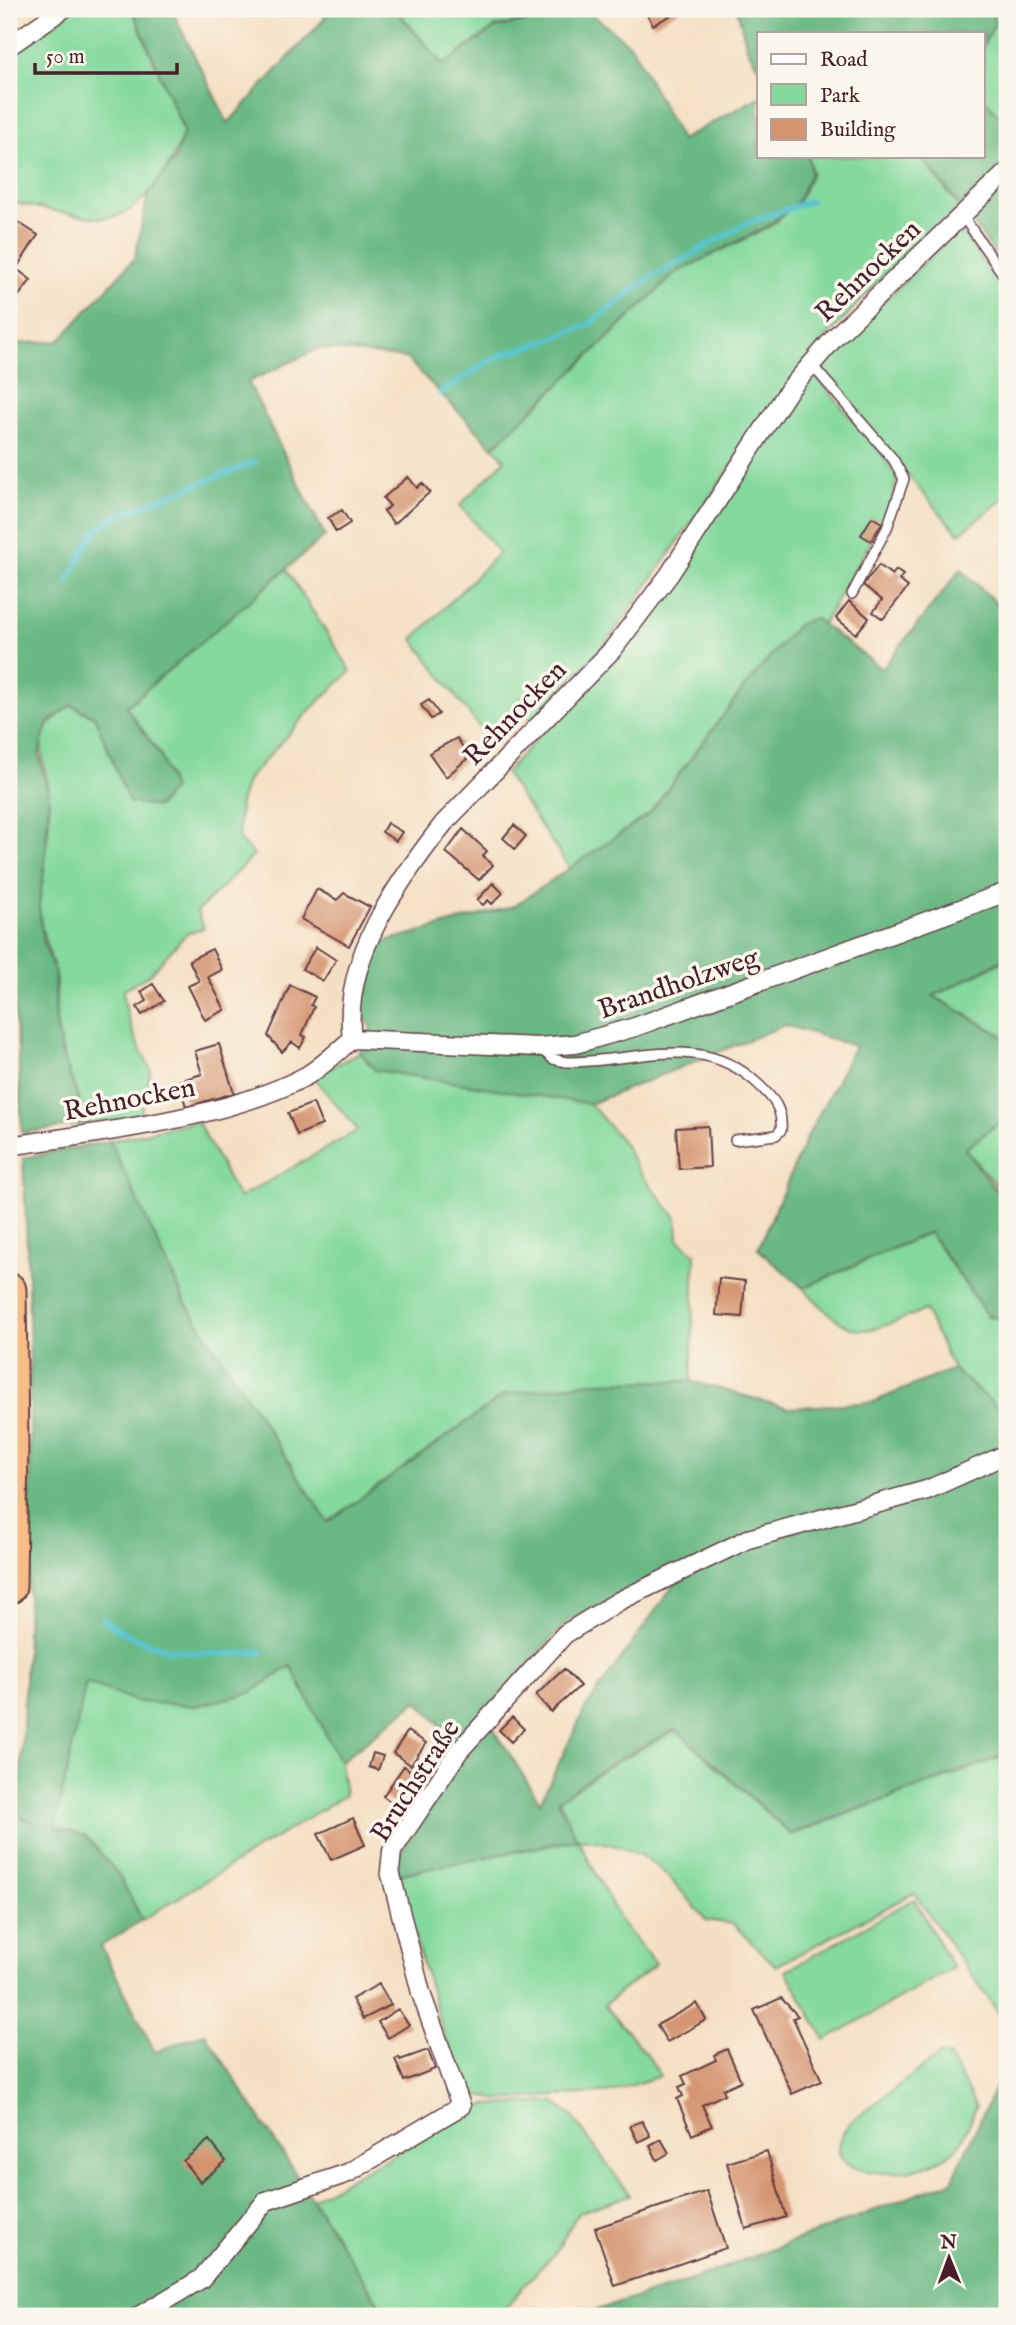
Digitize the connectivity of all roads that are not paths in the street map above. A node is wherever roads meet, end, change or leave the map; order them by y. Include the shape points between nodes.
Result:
1 (63, 9) edge
2 (9, 46) edge
3 (1007, 172) edge
4 (962, 215) junction
5 (1007, 280) edge
6 (811, 364) junction
7 (852, 594) dead end
8 (1007, 892) edge
9 (352, 1039) junction
10 (538, 1047) junction
11 (735, 1140) dead end
12 (9, 1146) edge
13 (9, 1290) edge
14 (1007, 1454) edge
15 (9, 1587) edge
16 (139, 2316) edge

1 - 2 street
3 - 4 street, Rehnocken
4 - 5 lane
4 - 6 street, Rehnocken
6 - 7 lane via 904,479 887,528
6 - 9 street, Rehnocken via 789,390 669,575 613,649 421,852 364,951 354,980 349,1018
8 - 10 street, Brandholzweg via 635,1027 575,1044
9 - 10 street, Brandholzweg
9 - 12 street, Rehnocken via 309,1074 274,1092 179,1116
10 - 11 lane via 566,1062 672,1053 701,1053 727,1060 772,1096 781,1114 781,1130 776,1135
13 - 15 highway
14 - 16 street, Bruchstraße via 927,1490 748,1539 619,1601 565,1634 542,1656 459,1751 392,1851 390,1871 421,1993 461,2106 348,2173 266,2201 201,2279

